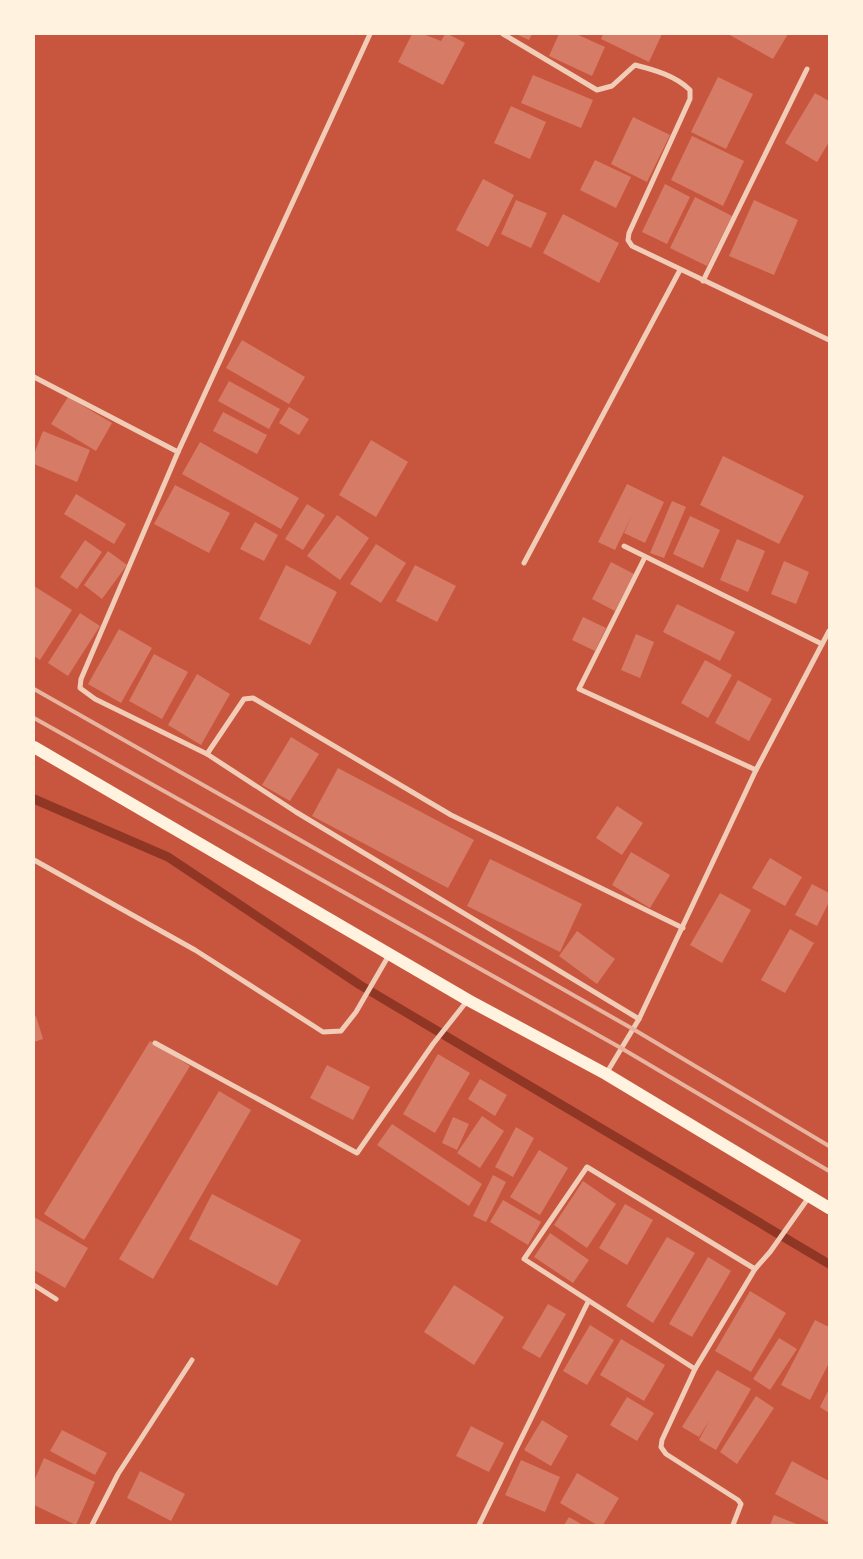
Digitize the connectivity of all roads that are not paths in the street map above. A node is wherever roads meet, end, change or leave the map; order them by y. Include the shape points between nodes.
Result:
1 (370, 34) edge
2 (502, 34) edge
3 (807, 69) dead end
4 (680, 270) junction
5 (703, 281) junction
6 (829, 340) edge
7 (34, 377) edge
8 (178, 452) junction
9 (624, 546) dead end
10 (645, 557) junction
11 (524, 563) dead end
12 (829, 631) edge
13 (822, 644) junction
14 (34, 747) edge
15 (207, 754) junction
16 (756, 770) junction
17 (34, 860) edge
18 (683, 928) junction
19 (390, 953) junction
20 (468, 1000) junction
21 (639, 1019) junction
22 (155, 1043) dead end
23 (606, 1074) junction
24 (810, 1196) junction
25 (829, 1208) edge
26 (755, 1268) junction
27 (34, 1284) edge
28 (56, 1299) dead end
29 (588, 1302) junction
30 (192, 1360) dead end
31 (695, 1369) junction
32 (93, 1525) edge
33 (479, 1525) edge
34 (733, 1525) edge

1 - 8 street
2 - 4 street via 597,90 612,86 635,65 659,71 690,90 690,99 628,240 632,246
3 - 5 street
4 - 5 street
4 - 11 street
5 - 6 street
7 - 8 street
8 - 15 street via 81,678 80,688 95,700
9 - 10 street
10 - 13 street
10 - 16 street via 579,689
12 - 13 street
13 - 16 street
14 - 19 main road
15 - 18 street via 244,699 253,698 451,815
15 - 21 street via 296,812
16 - 18 street
17 - 19 street via 195,950 323,1032 341,1031 356,1012
18 - 21 street
19 - 20 main road
20 - 22 street via 357,1153
20 - 23 main road
21 - 23 street
23 - 24 main road
24 - 25 main road
24 - 26 street
26 - 29 street via 586,1167 524,1259
26 - 31 street
27 - 28 street
29 - 31 street
29 - 33 street
30 - 32 street via 118,1474
31 - 34 street via 661,1447 666,1454 738,1500 741,1504

